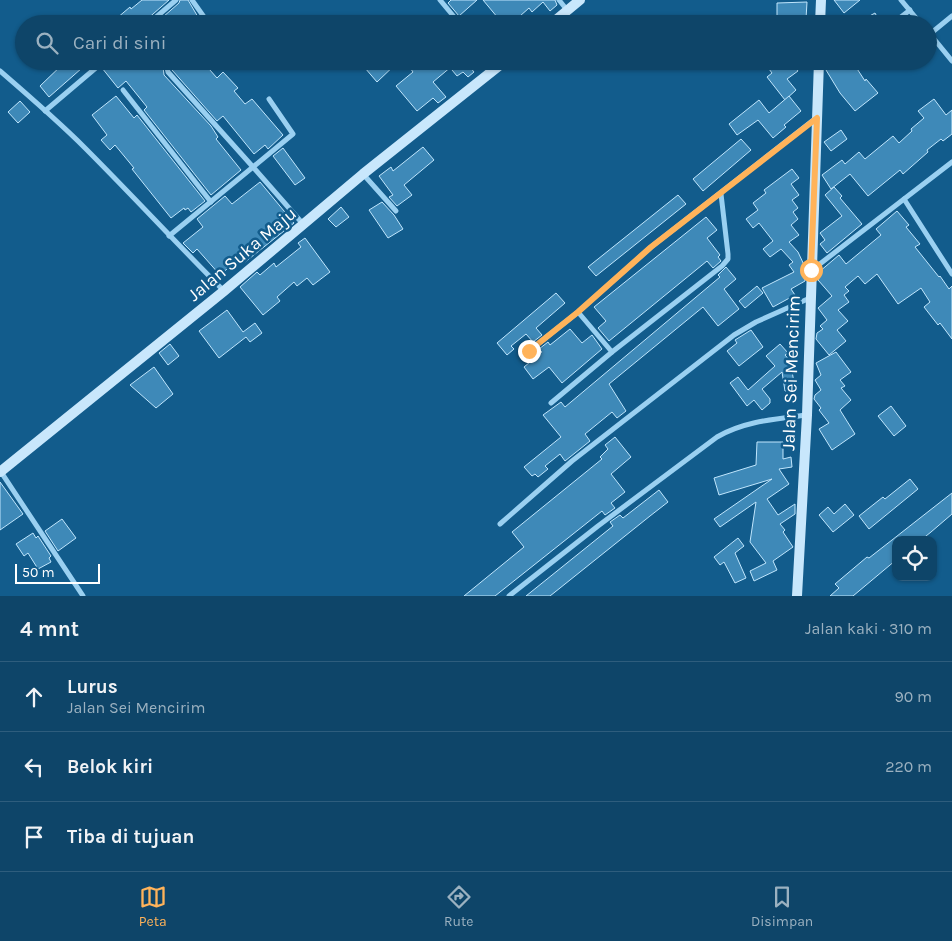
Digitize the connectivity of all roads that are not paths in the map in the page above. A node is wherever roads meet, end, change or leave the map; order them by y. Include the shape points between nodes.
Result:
1 (176, 0) edge
2 (192, 0) edge
3 (440, 0) edge
4 (559, 0) edge
5 (580, 0) edge
6 (821, 0) edge
7 (901, 0) edge
8 (567, 10) junction
9 (910, 10) junction
10 (158, 15) edge
11 (202, 15) edge
12 (452, 15) edge
13 (561, 15) edge
14 (820, 15) edge
15 (904, 15) edge
16 (914, 15) edge
17 (952, 16) edge
18 (937, 28) edge
19 (937, 43) edge
20 (952, 61) edge
21 (93, 70) edge
22 (168, 70) edge
23 (490, 70) edge
24 (819, 70) edge
25 (0, 71) edge
26 (123, 90) dead end
27 (269, 99) dead end
28 (45, 111) junction
29 (817, 118) junction
30 (952, 162) edge
31 (253, 167) junction
32 (364, 174) junction
33 (721, 194) junction
34 (904, 200) junction
35 (211, 202) junction
36 (396, 211) dead end
37 (303, 224) junction
38 (169, 236) junction
39 (811, 270) junction
40 (952, 274) edge
41 (224, 291) junction
42 (811, 298) junction
43 (578, 312) junction
44 (529, 351) dead end
45 (612, 352) junction
46 (551, 403) dead end
47 (807, 415) junction
48 (0, 472) edge
49 (500, 524) dead end
50 (83, 596) edge
51 (510, 596) edge
52 (797, 596) edge

1 - 10 street
2 - 11 street
3 - 12 street
4 - 8 street
5 - 8 street
6 - 14 street
7 - 9 street
8 - 13 street
9 - 15 street
9 - 16 street
17 - 18 street
19 - 20 street
21 - 28 street
22 - 31 street
23 - 32 street, Jalan Suka Maju
24 - 29 street, Jalan Sei Mencirim
25 - 28 street
26 - 35 street
27 - 31 street via 293,134
28 - 38 street
29 - 33 street
29 - 39 street, Jalan Sei Mencirim
30 - 34 street
31 - 35 street
31 - 37 street
32 - 36 street
32 - 37 street, Jalan Suka Maju
33 - 43 street via 651,247
33 - 45 street via 728,259
34 - 39 street
34 - 40 street
35 - 38 street
37 - 41 street, Jalan Suka Maju
38 - 41 street
39 - 42 street, Jalan Sei Mencirim
41 - 48 street, Jalan Suka Maju
42 - 47 street, Jalan Sei Mencirim
42 - 49 street via 734,334 572,461
43 - 44 street
43 - 45 street
45 - 46 street
47 - 51 street via 748,424 717,437
47 - 52 street, Jalan Sei Mencirim
48 - 50 street

